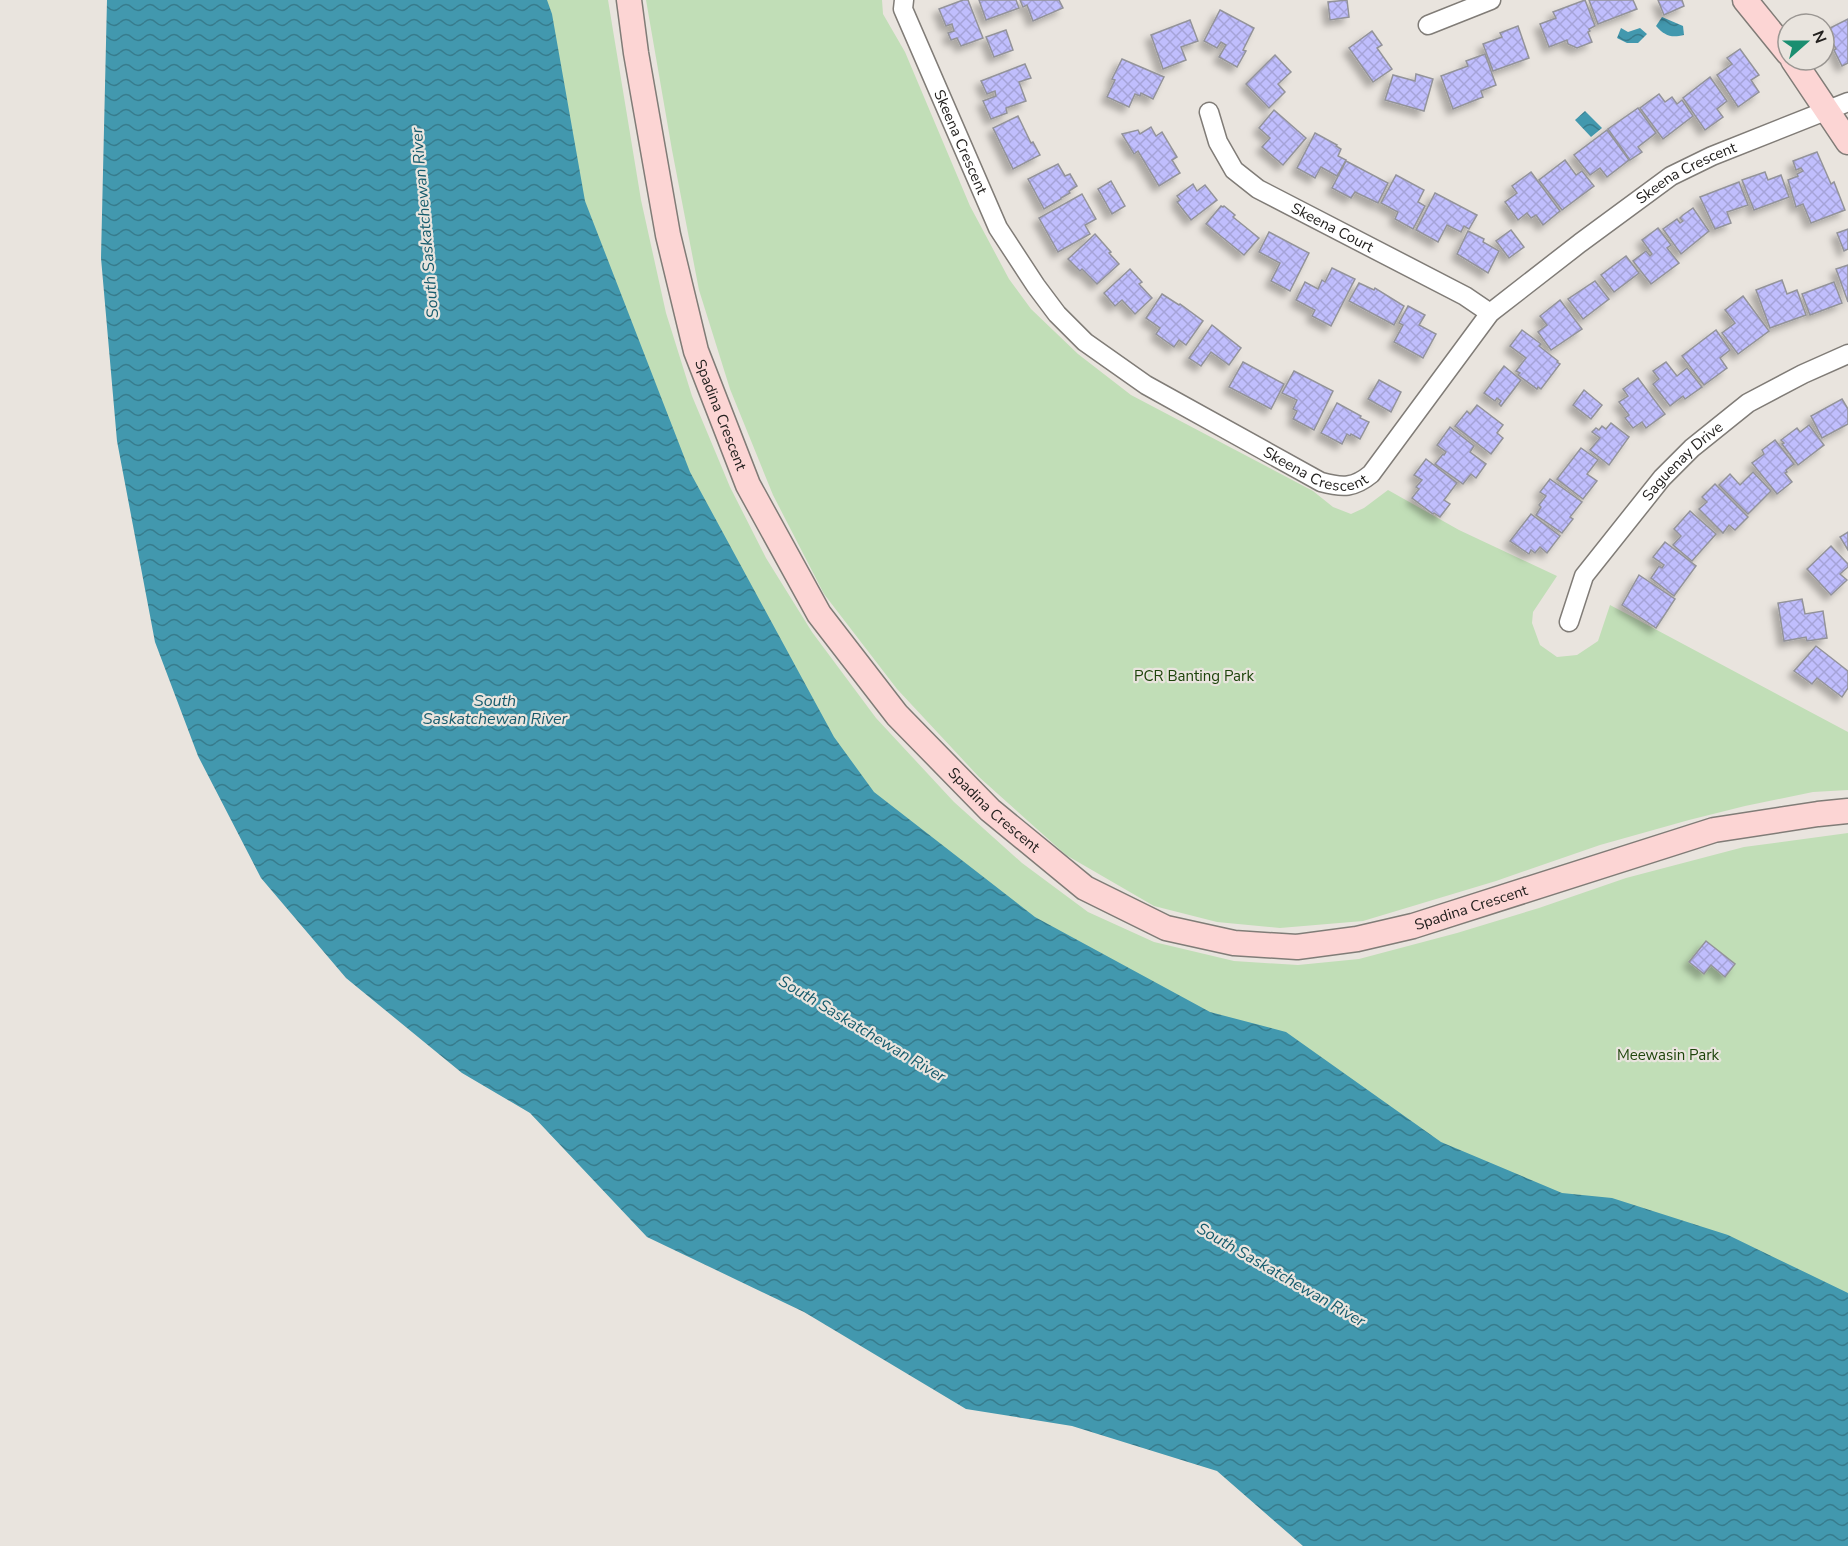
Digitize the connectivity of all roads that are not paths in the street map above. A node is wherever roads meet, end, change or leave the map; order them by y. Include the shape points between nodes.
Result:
1 (629, 0) edge
2 (903, 0) edge
3 (1491, 0) edge
4 (1745, 0) edge
5 (1428, 25) dead end
6 (1776, 38) edge
7 (1804, 72) edge
8 (1837, 106) edge
9 (1209, 112) dead end
10 (1848, 142) edge
11 (1490, 313) junction
12 (1848, 354) edge
13 (1569, 621) dead end
14 (1848, 811) edge

1 - 14 street, Spadina Crescent via 668,235 690,328 748,485 819,614 897,715 990,810 1085,888 1166,928 1234,943 1297,947 1413,926 1713,830
2 - 11 street, Skeena Crescent via 903,9 998,228 1057,314 1085,342 1146,385 1321,482 1353,485 1371,474
3 - 5 street
4 - 6 street
7 - 8 street
8 - 10 street
8 - 11 street, Skeena Crescent via 1671,176
9 - 11 street, Skeena Court via 1218,141 1234,170 1258,189 1465,296
12 - 13 street, Saguenay Drive via 1748,403 1692,448 1662,478 1584,576

